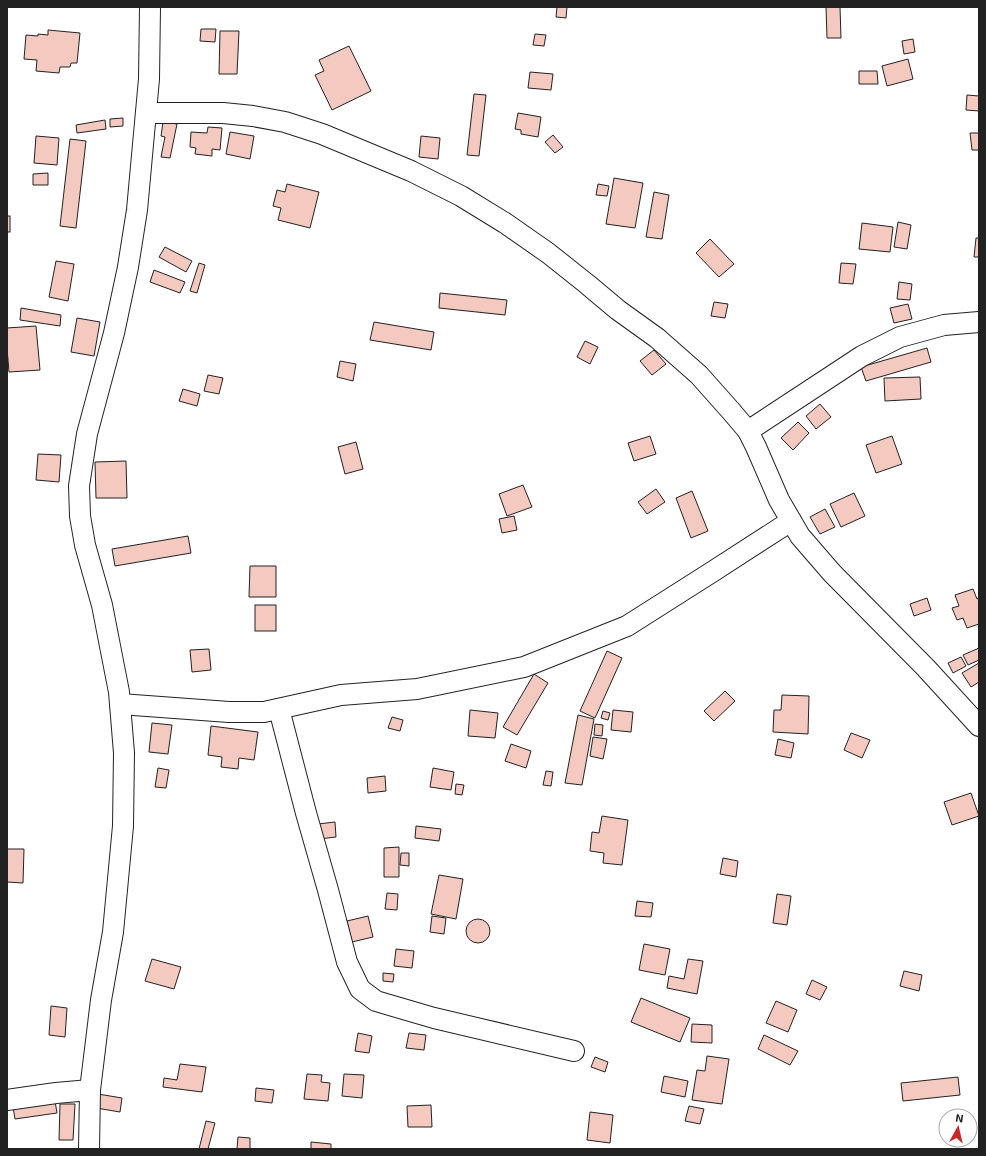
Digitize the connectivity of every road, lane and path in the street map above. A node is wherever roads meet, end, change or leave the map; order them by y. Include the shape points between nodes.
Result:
1 (150, 7) edge
2 (146, 112) junction
3 (979, 322) edge
4 (748, 431) junction
5 (791, 521) junction
6 (120, 704) junction
7 (279, 709) junction
8 (979, 726) edge
9 (574, 1051) dead end
10 (90, 1090) junction
11 (7, 1100) edge
12 (89, 1149) edge

1 - 2 street
2 - 4 street via 223,113 285,122 411,170 461,196 548,253 657,338 699,375
2 - 6 street via 137,210 128,267 114,333 87,434 79,486 85,546 102,605
3 - 4 street via 944,325 900,337 862,356
4 - 5 street
5 - 7 street via 627,626 524,667 417,689 341,696
5 - 8 street via 800,536 832,573
6 - 7 street via 229,712 264,712
6 - 10 street via 124,753 123,826 113,932 101,1000
7 - 9 street via 347,962 360,989 376,1001 412,1012
10 - 11 street
10 - 12 street

